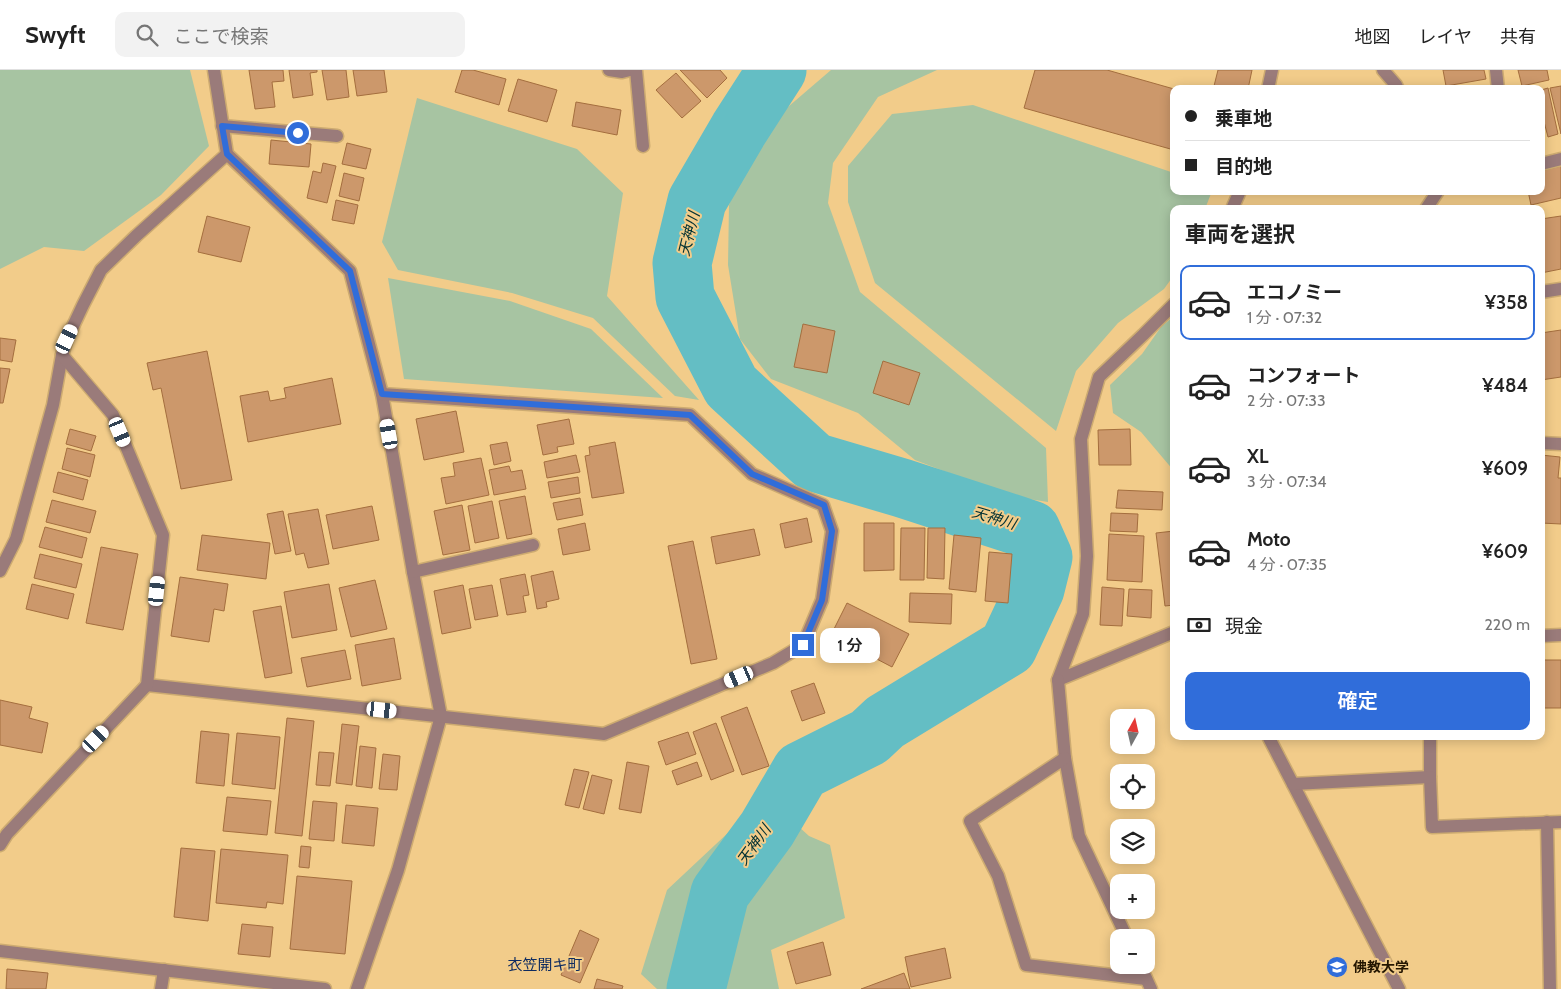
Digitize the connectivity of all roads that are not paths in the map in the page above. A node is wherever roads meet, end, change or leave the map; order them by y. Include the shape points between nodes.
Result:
1 (214, 70) edge
2 (609, 70) edge
3 (630, 70) edge
4 (636, 70) edge
5 (1272, 70) edge
6 (1383, 70) edge
7 (1496, 70) edge
8 (1269, 85) edge
9 (1395, 85) edge
10 (1498, 85) edge
11 (222, 126) junction
12 (337, 136) dead end
13 (643, 146) dead end
14 (227, 154) junction
15 (1561, 159) edge
16 (1545, 163) edge
17 (1561, 289) edge
18 (1545, 291) edge
19 (1170, 308) edge
20 (62, 355) junction
21 (382, 394) junction
22 (1545, 443) edge
23 (1561, 444) edge
24 (533, 545) dead end
25 (0, 571) edge
26 (413, 572) junction
27 (1170, 634) edge
28 (1561, 635) edge
29 (1545, 636) edge
30 (1058, 680) junction
31 (147, 686) junction
32 (440, 716) junction
33 (1270, 740) edge
34 (1430, 740) edge
35 (1065, 758) junction
36 (1430, 778) junction
37 (1293, 784) junction
38 (1547, 822) junction
39 (1561, 822) edge
40 (0, 845) edge
41 (1123, 929) edge
42 (0, 951) edge
43 (164, 970) junction
44 (1149, 984) edge
45 (161, 989) edge
46 (325, 989) edge
47 (357, 989) edge
48 (1399, 989) edge
49 (1550, 989) edge

1 - 11 street
2 - 3 street
4 - 13 street
5 - 8 street
6 - 9 street
7 - 10 street
11 - 12 street
11 - 14 street
14 - 20 street via 102,270 79,313
14 - 21 street via 350,271
15 - 16 street
17 - 18 street
19 - 30 street via 1098,377 1081,439 1087,556 1083,614
20 - 25 street via 53,405 16,539
20 - 31 street via 113,415 163,535
21 - 26 street
21 - 32 street via 690,415 752,474 824,505 832,531 822,600 803,645 773,662 604,734
22 - 23 street
24 - 26 street
26 - 32 street
27 - 30 street
28 - 29 street
30 - 35 street
31 - 32 street
31 - 40 street
32 - 47 street via 398,870
33 - 37 street
34 - 36 street
35 - 41 street via 1078,836
35 - 44 street via 970,821 998,876 1026,965
36 - 37 street
36 - 38 street via 1432,828
37 - 48 street
38 - 39 street
38 - 49 street
42 - 43 street
43 - 45 street
43 - 46 street

